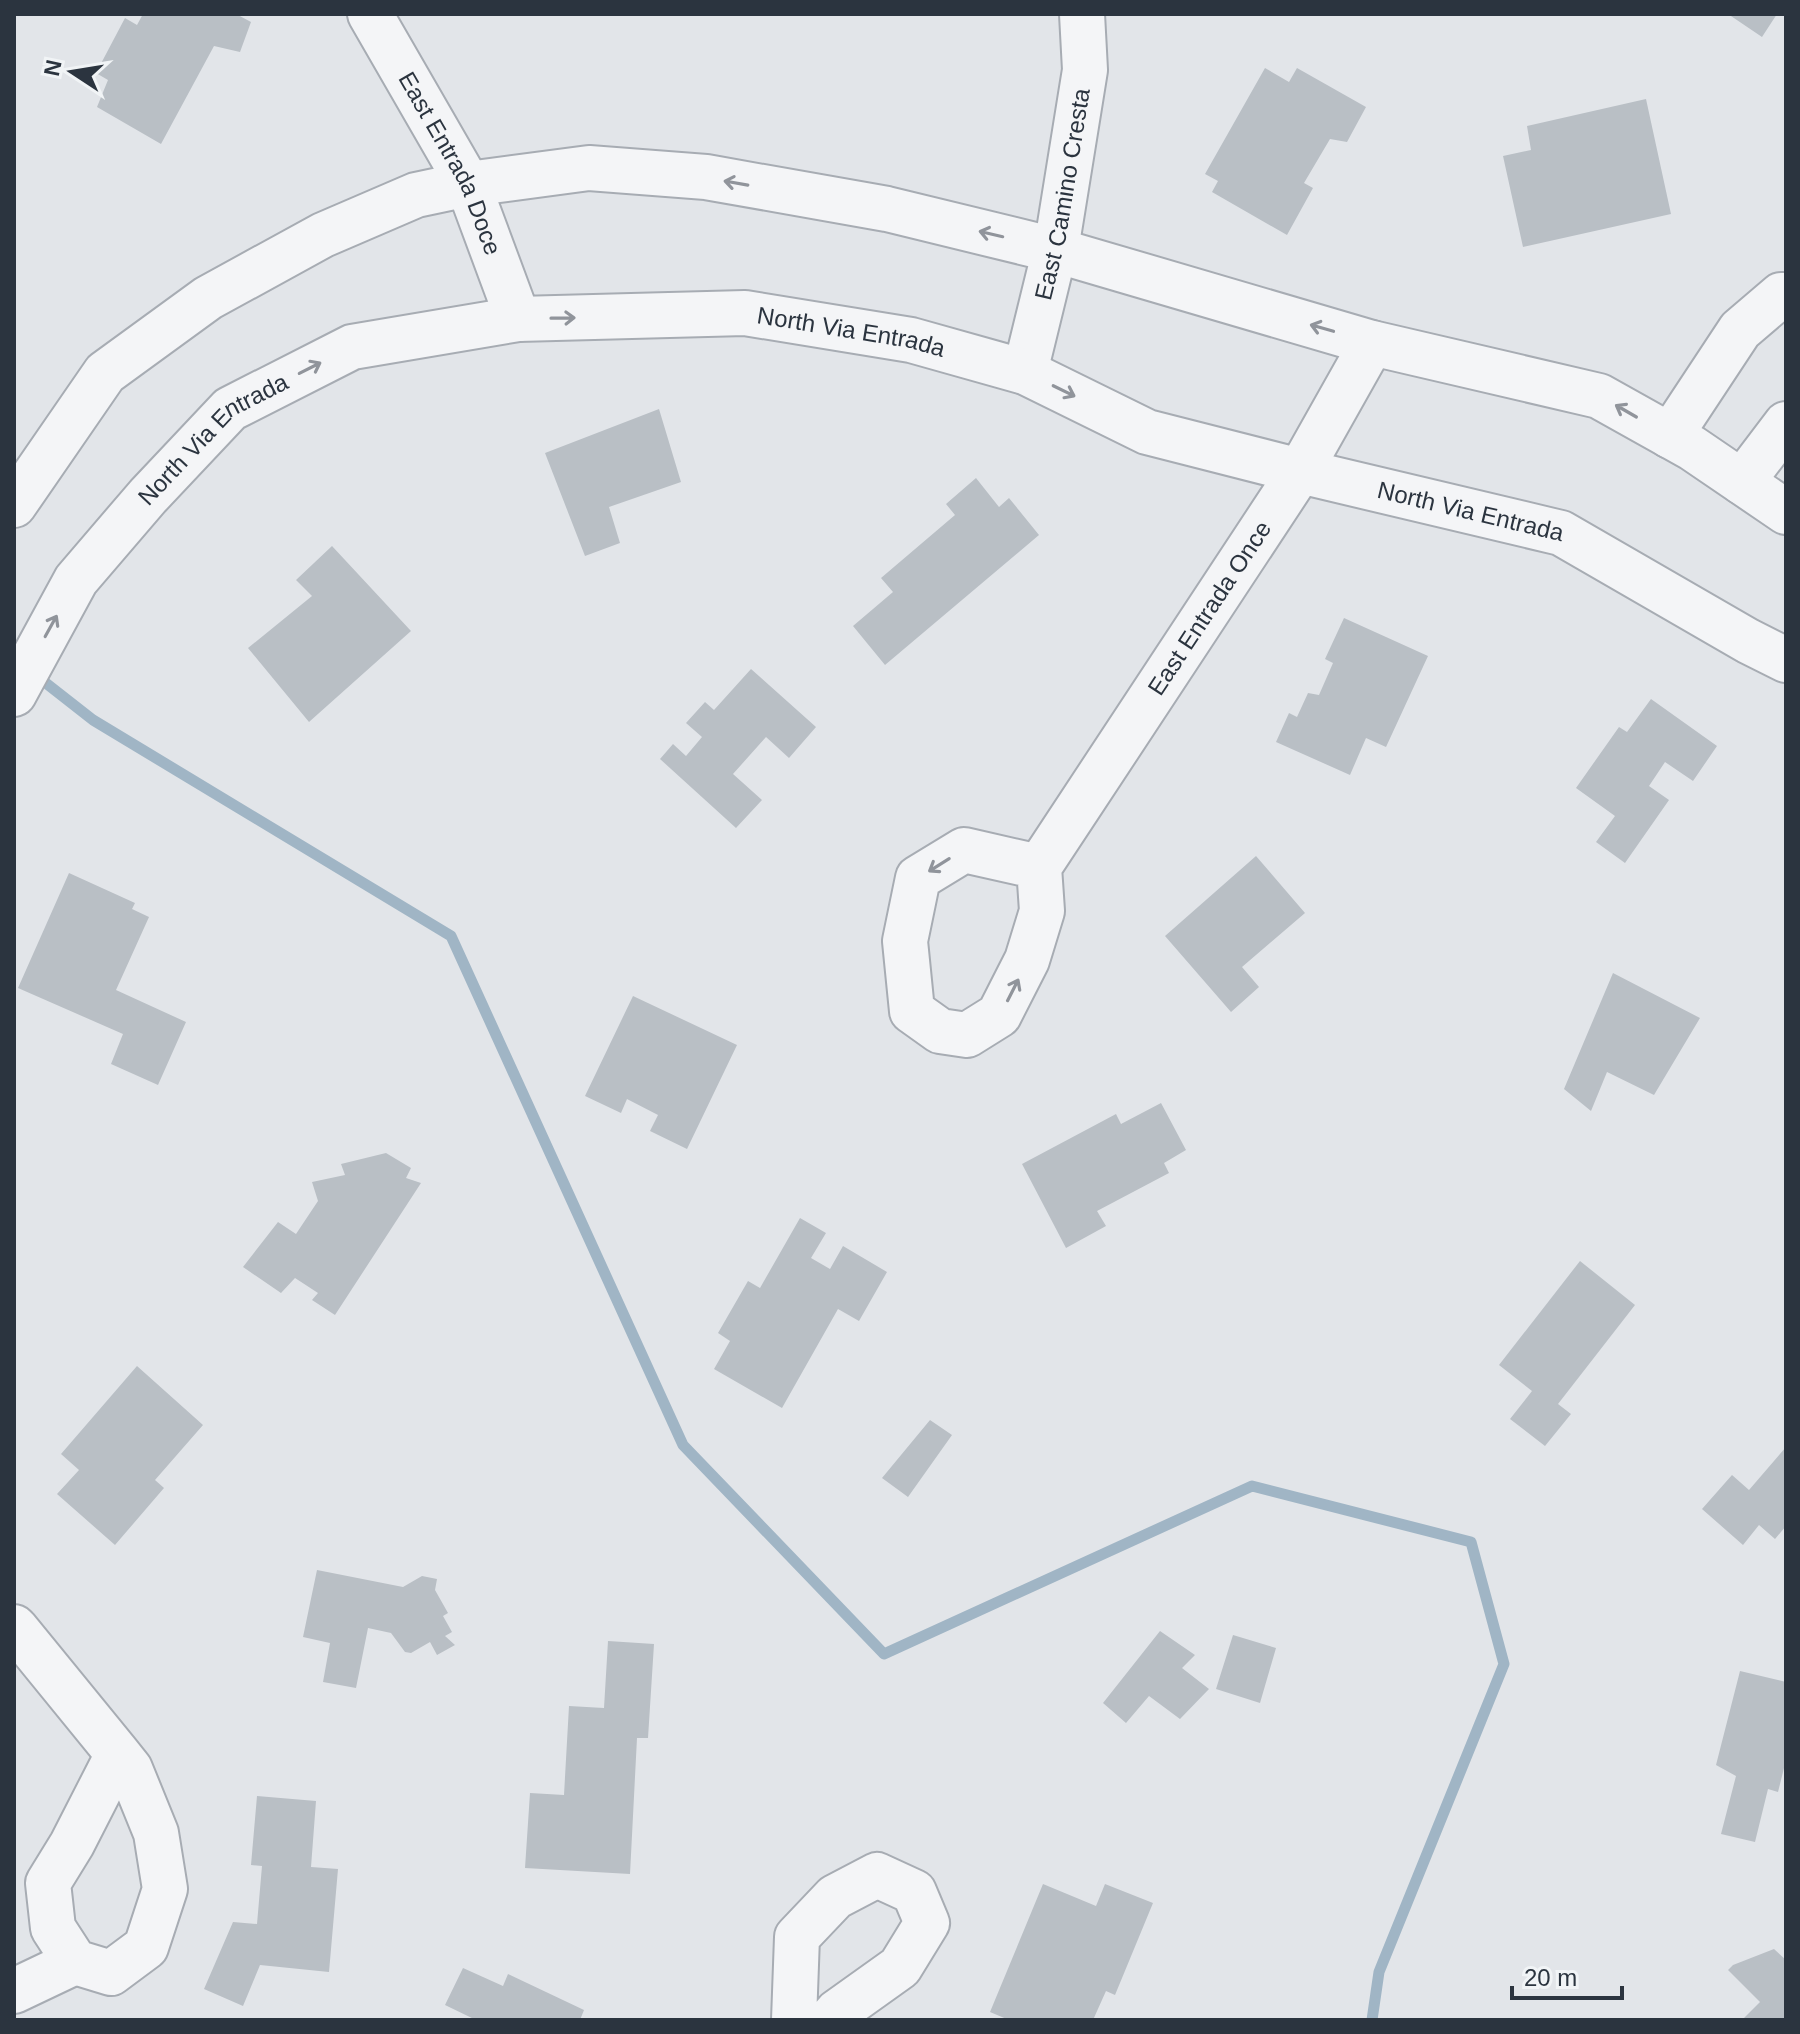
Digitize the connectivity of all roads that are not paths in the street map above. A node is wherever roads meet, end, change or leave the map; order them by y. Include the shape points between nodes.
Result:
1 (370, 14) edge
2 (1082, 14) edge
3 (468, 184) junction
4 (1055, 250) junction
5 (1786, 295) edge
6 (518, 319) junction
7 (1372, 343) junction
8 (1025, 372) junction
9 (1786, 424) edge
10 (1670, 436) junction
11 (1300, 471) junction
12 (1742, 482) junction
13 (14, 505) edge
14 (1786, 512) edge
15 (1786, 660) edge
16 (17, 682) edge
17 (1039, 867) dead end
18 (14, 1627) edge
19 (118, 1754) junction
20 (75, 1962) junction
21 (14, 1991) edge
22 (794, 2020) edge
23 (830, 2020) edge

1 - 3 street, East Entrada Doce
2 - 4 street, East Camino Cresta via 1085,70
4 -> 3 street via 887,209 706,177 589,168
3 - 6 street, East Entrada Doce
3 - 13 street via 416,195 323,235 208,298 105,373
7 -> 4 street
4 - 8 street, East Camino Cresta
5 - 10 street via 1740,330
6 -> 8 street, North Via Entrada via 745,313 911,340
16 -> 6 street, North Via Entrada via 76,580 230,409 352,347
10 -> 7 street via 1599,396
7 - 11 street, East Entrada Once
8 -> 11 street, North Via Entrada via 1147,432
9 - 12 street
10 - 12 street
11 - 15 street, North Via Entrada via 1561,533
11 - 17 street, East Entrada Once
12 - 14 street
18 - 19 street
19 - 20 street via 48,1883 53,1928
19 - 20 street via 130,1769 156,1833 165,1889 146,1947 111,1973
20 - 21 street
22 - 23 street via 797,1937 835,1897 877,1875 914,1892 927,1923 900,1967

